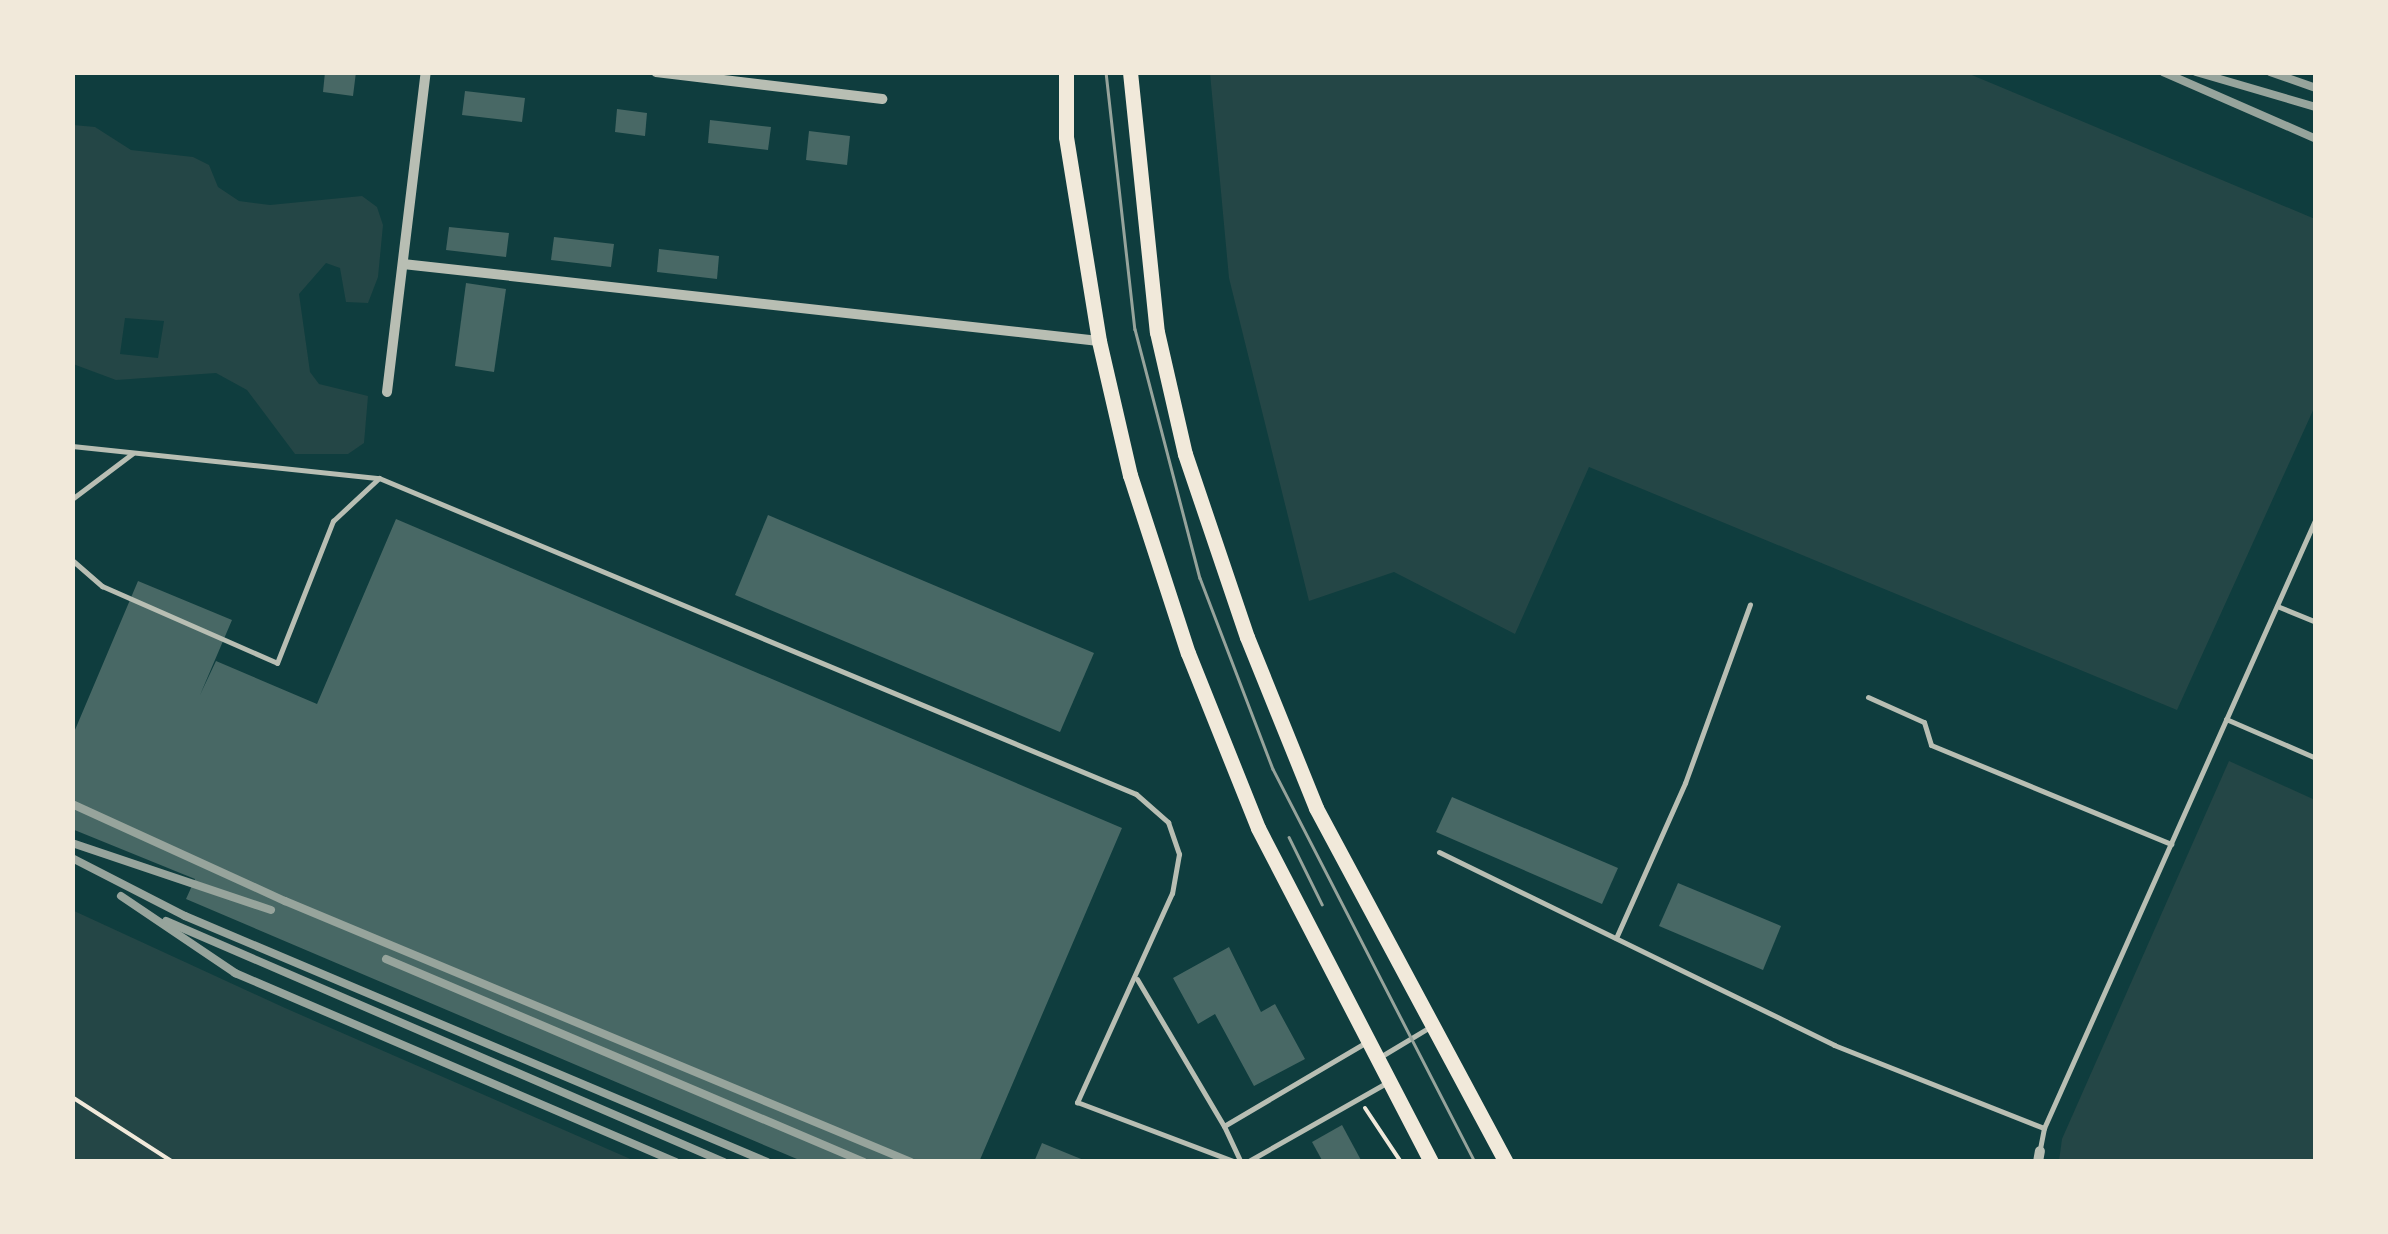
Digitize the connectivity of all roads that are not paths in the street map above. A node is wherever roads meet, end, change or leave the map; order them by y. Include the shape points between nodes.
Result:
1 (426, 72) edge
2 (656, 72) edge
3 (1066, 72) edge
4 (1130, 72) edge
5 (882, 99) dead end
6 (403, 264) junction
7 (1099, 341) junction
8 (387, 392) dead end
9 (72, 446) edge
10 (134, 452) junction
11 (380, 478) junction
12 (72, 499) edge
13 (2316, 518) edge
14 (72, 560) edge
15 (1750, 604) dead end
16 (2276, 606) junction
17 (2316, 622) edge
18 (1868, 698) dead end
19 (2226, 719) junction
20 (2316, 758) edge
21 (2171, 844) junction
22 (1439, 852) dead end
23 (1616, 938) junction
24 (1136, 978) junction
25 (1432, 1026) junction
26 (1368, 1041) junction
27 (1377, 1059) junction
28 (1389, 1082) junction
29 (1224, 1126) junction
30 (2044, 1128) junction
31 (2039, 1156) edge
32 (1241, 1162) edge
33 (1431, 1162) edge
34 (1506, 1162) edge

1 - 6 street
2 - 5 street
3 - 7 main road via 1066,136
4 - 25 main road via 1157,332 1186,454 1247,636 1316,808
6 - 7 street
6 - 8 street
7 - 26 main road via 1130,475 1188,653 1258,828
9 - 10 lane
10 - 11 lane
10 - 12 lane
11 - 14 lane via 333,520 278,663 102,586
11 - 24 lane via 1136,794 1168,822 1179,854 1172,893
13 - 16 lane
15 - 23 lane via 1685,782
16 - 17 lane
16 - 19 lane
18 - 21 lane via 1924,722 1930,745
19 - 20 lane
19 - 21 lane
21 - 30 lane
22 - 23 lane
23 - 30 lane via 1834,1045
24 - 29 lane
24 - 32 lane via 1076,1102
25 - 27 lane
25 - 34 main road
26 - 27 main road
26 - 29 lane
27 - 28 main road
28 - 32 lane
28 - 33 main road
29 - 32 lane
30 - 31 lane

